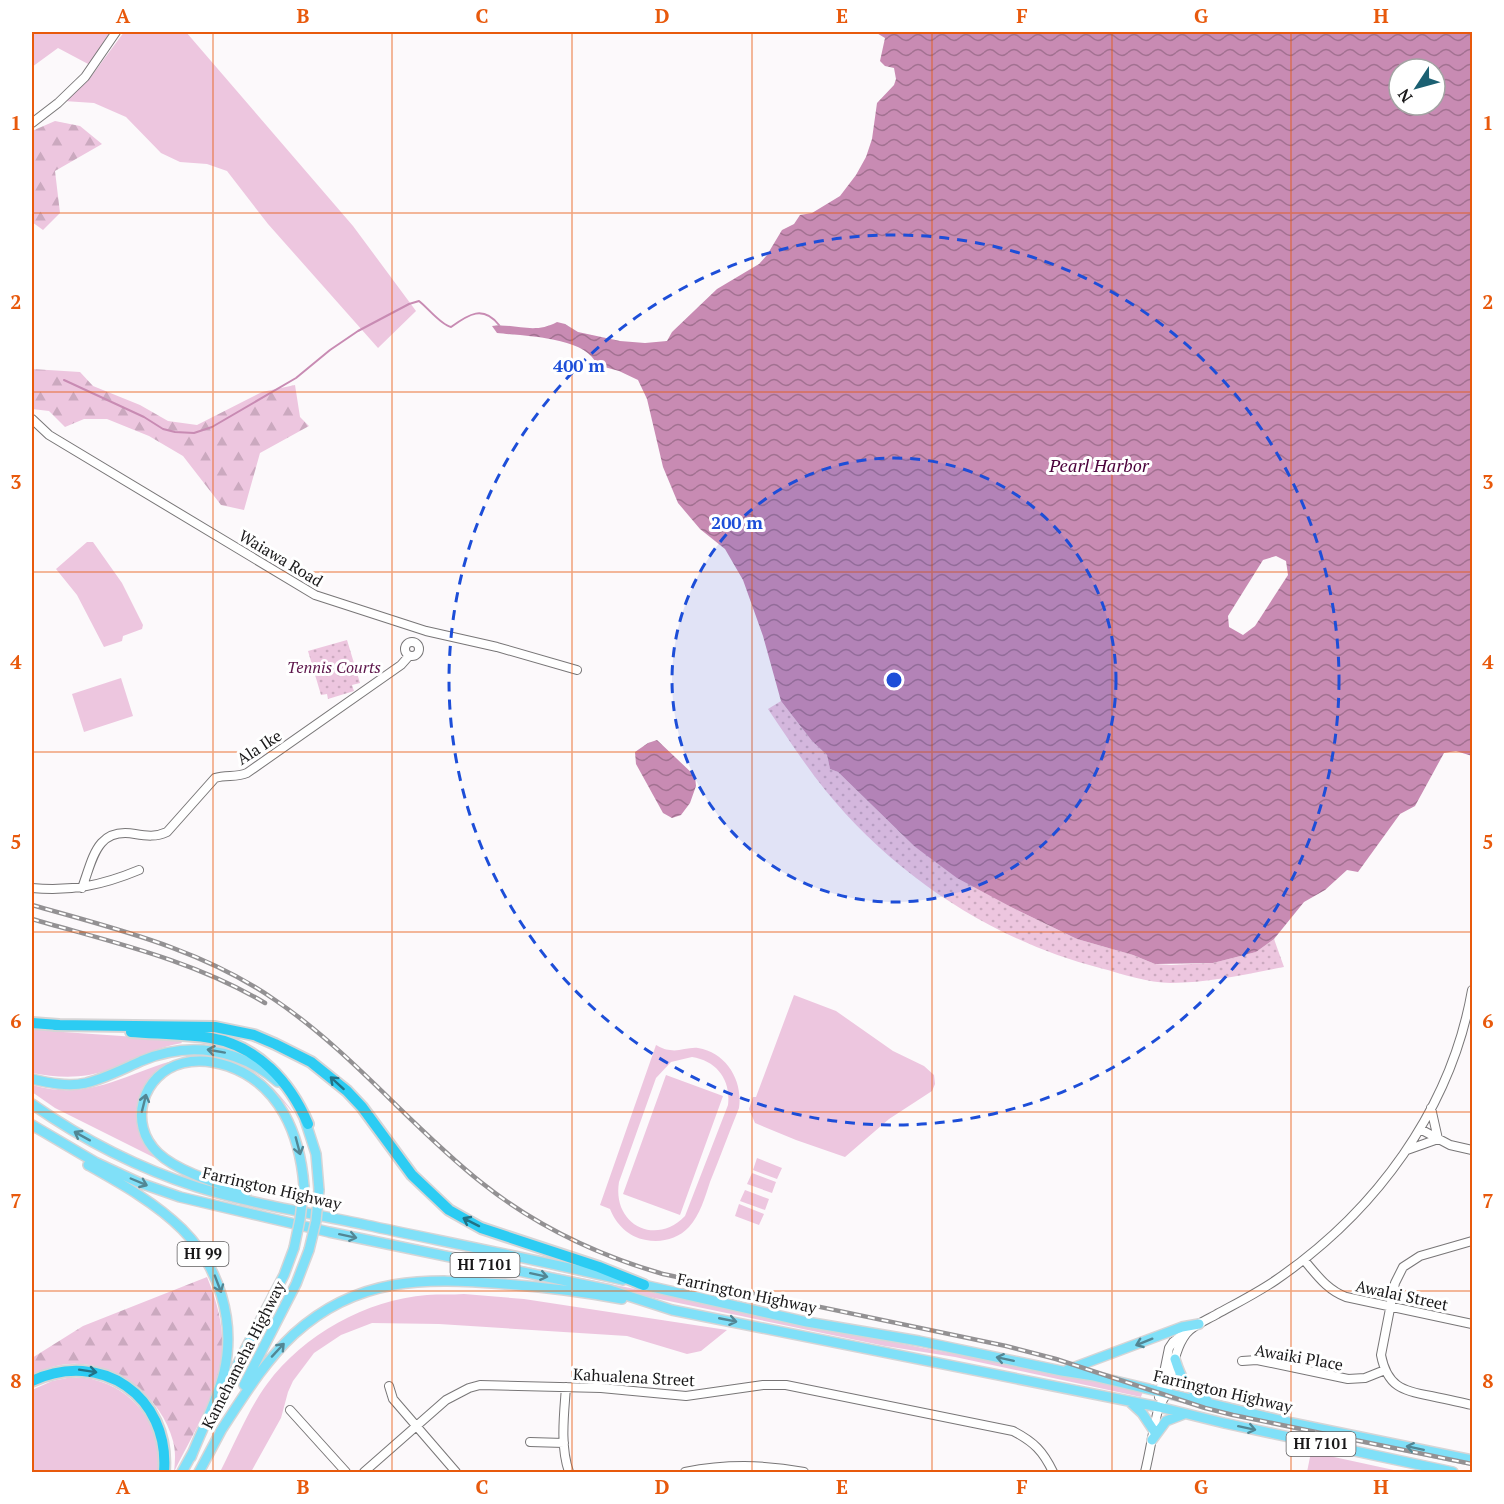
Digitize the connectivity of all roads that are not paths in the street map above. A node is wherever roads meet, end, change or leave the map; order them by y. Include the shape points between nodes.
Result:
1 (116, 32) edge
2 (32, 123) edge
3 (32, 418) edge
4 (410, 656) dead end
5 (577, 670) dead end
6 (139, 870) dead end
7 (32, 888) edge
8 (82, 888) junction
9 (1473, 990) edge
10 (32, 1023) edge
11 (54, 1025) junction
12 (32, 1079) edge
13 (32, 1104) edge
14 (1431, 1108) junction
15 (308, 1124) junction
16 (32, 1127) edge
17 (1420, 1129) junction
18 (1438, 1138) junction
19 (1407, 1150) junction
20 (1473, 1150) edge
21 (296, 1211) junction
22 (1473, 1241) edge
23 (1304, 1260) junction
24 (644, 1285) junction
25 (1390, 1306) junction
26 (672, 1310) junction
27 (1199, 1324) junction
28 (1473, 1324) edge
29 (1186, 1333) junction
30 (1174, 1359) junction
31 (1242, 1361) dead end
32 (1385, 1370) junction
33 (1062, 1371) junction
34 (32, 1381) edge
35 (389, 1386) dead end
36 (566, 1387) junction
37 (1163, 1392) junction
38 (1129, 1401) junction
39 (1473, 1405) edge
40 (1217, 1406) junction
41 (1159, 1407) junction
42 (290, 1410) dead end
43 (1190, 1415) junction
44 (416, 1426) junction
45 (220, 1432) junction
46 (1153, 1436) junction
47 (530, 1442) dead end
48 (564, 1443) junction
49 (191, 1457) junction
50 (1473, 1460) edge
51 (164, 1473) edge
52 (182, 1473) edge
53 (199, 1473) edge
54 (346, 1473) edge
55 (364, 1473) edge
56 (456, 1473) edge
57 (569, 1473) edge
58 (685, 1473) edge
59 (804, 1473) edge
60 (1053, 1473) edge
61 (1145, 1473) edge
62 (1454, 1473) edge

1 - 2 street via 85,77
3 - 5 street, Waiawa Road via 50,435 315,595 426,631
4 - 8 street, Ala Ike via 247,773 215,778 167,832 150,837 125,832 109,836 97,848
6 - 8 street
7 - 8 street
9 - 14 street via 1456,1050
10 - 11 highway
11 - 15 highway via 206,1037 236,1046 277,1072
24 -> 11 highway via 490,1231 449,1210 412,1175 347,1091 311,1062 275,1044 215,1027
15 -> 12 main road, Kamehameha Highway via 289,1095 269,1075 240,1058 214,1050 174,1050 85,1083 54,1084
21 -> 13 main road, Farrington Highway / HI 7101 via 198,1187 146,1168 78,1134
14 - 17 street
14 - 18 street
15 - 45 main road, Kamehameha Highway, bridge via 319,1190 309,1250 290,1298
16 -> 26 main road, Farrington Highway / HI 7101 via 95,1162 180,1197 610,1290
16 -> 49 main road, HI 99 via 168,1217 199,1249 214,1275 226,1315 227,1356 219,1390
17 - 18 street
17 - 19 street
18 - 19 street
18 - 20 street
19 - 23 street via 1353,1217
21 - 24 main road, Farrington Highway / HI 7101
21 -> 49 main road, bridge via 230,1188 166,1159 152,1146 142,1129 141,1109 158,1076 175,1065 206,1061 254,1079 275,1099 288,1119 298,1146 304,1186 294,1248 284,1275
22 - 25 street via 1407,1263 1395,1282
23 - 25 street, Awalai Street via 1338,1294
23 - 27 street via 1266,1287
33 -> 24 main road, Farrington Highway / HI 7101 via 807,1322
25 - 28 street, Awalai Street
25 - 32 street via 1381,1355
26 -> 38 main road, Farrington Highway / HI 7101
45 -> 26 main road via 268,1361 296,1333 331,1308 385,1286 427,1280 485,1282 619,1298
27 - 29 street
27 -> 33 main road
29 - 30 street
29 - 37 street via 1169,1348
30 - 37 street
30 - 40 main road via 1187,1386
31 - 32 street, Awaiki Place via 1257,1360 1348,1379 1365,1378
32 - 39 street via 1403,1390
33 - 37 main road, Farrington Highway / HI 7101
34 -> 51 highway via 52,1373 81,1370 126,1385 144,1401 158,1423
35 - 44 street via 393,1399
36 - 44 street, Kahualena Street via 480,1385 446,1400
36 - 48 street
36 - 60 street, Kahualena Street via 686,1396 786,1385 1013,1431 1045,1455
37 - 40 main road, Farrington Highway / HI 7101
37 - 41 street
38 - 41 main road, Farrington Highway / HI 7101
38 - 46 main road via 1142,1413
50 -> 40 main road, Farrington Highway / HI 7101
41 - 43 main road, Farrington Highway / HI 7101
41 - 46 street
42 - 54 street
43 - 46 main road via 1166,1421
43 -> 62 main road, Farrington Highway / HI 7101
44 - 55 street, Kahualena Street
44 - 56 street
45 - 53 main road, Kamehameha Highway
46 - 61 street
47 - 48 street
48 - 57 street
49 - 52 main road, HI 99
58 - 59 street via 729,1466

